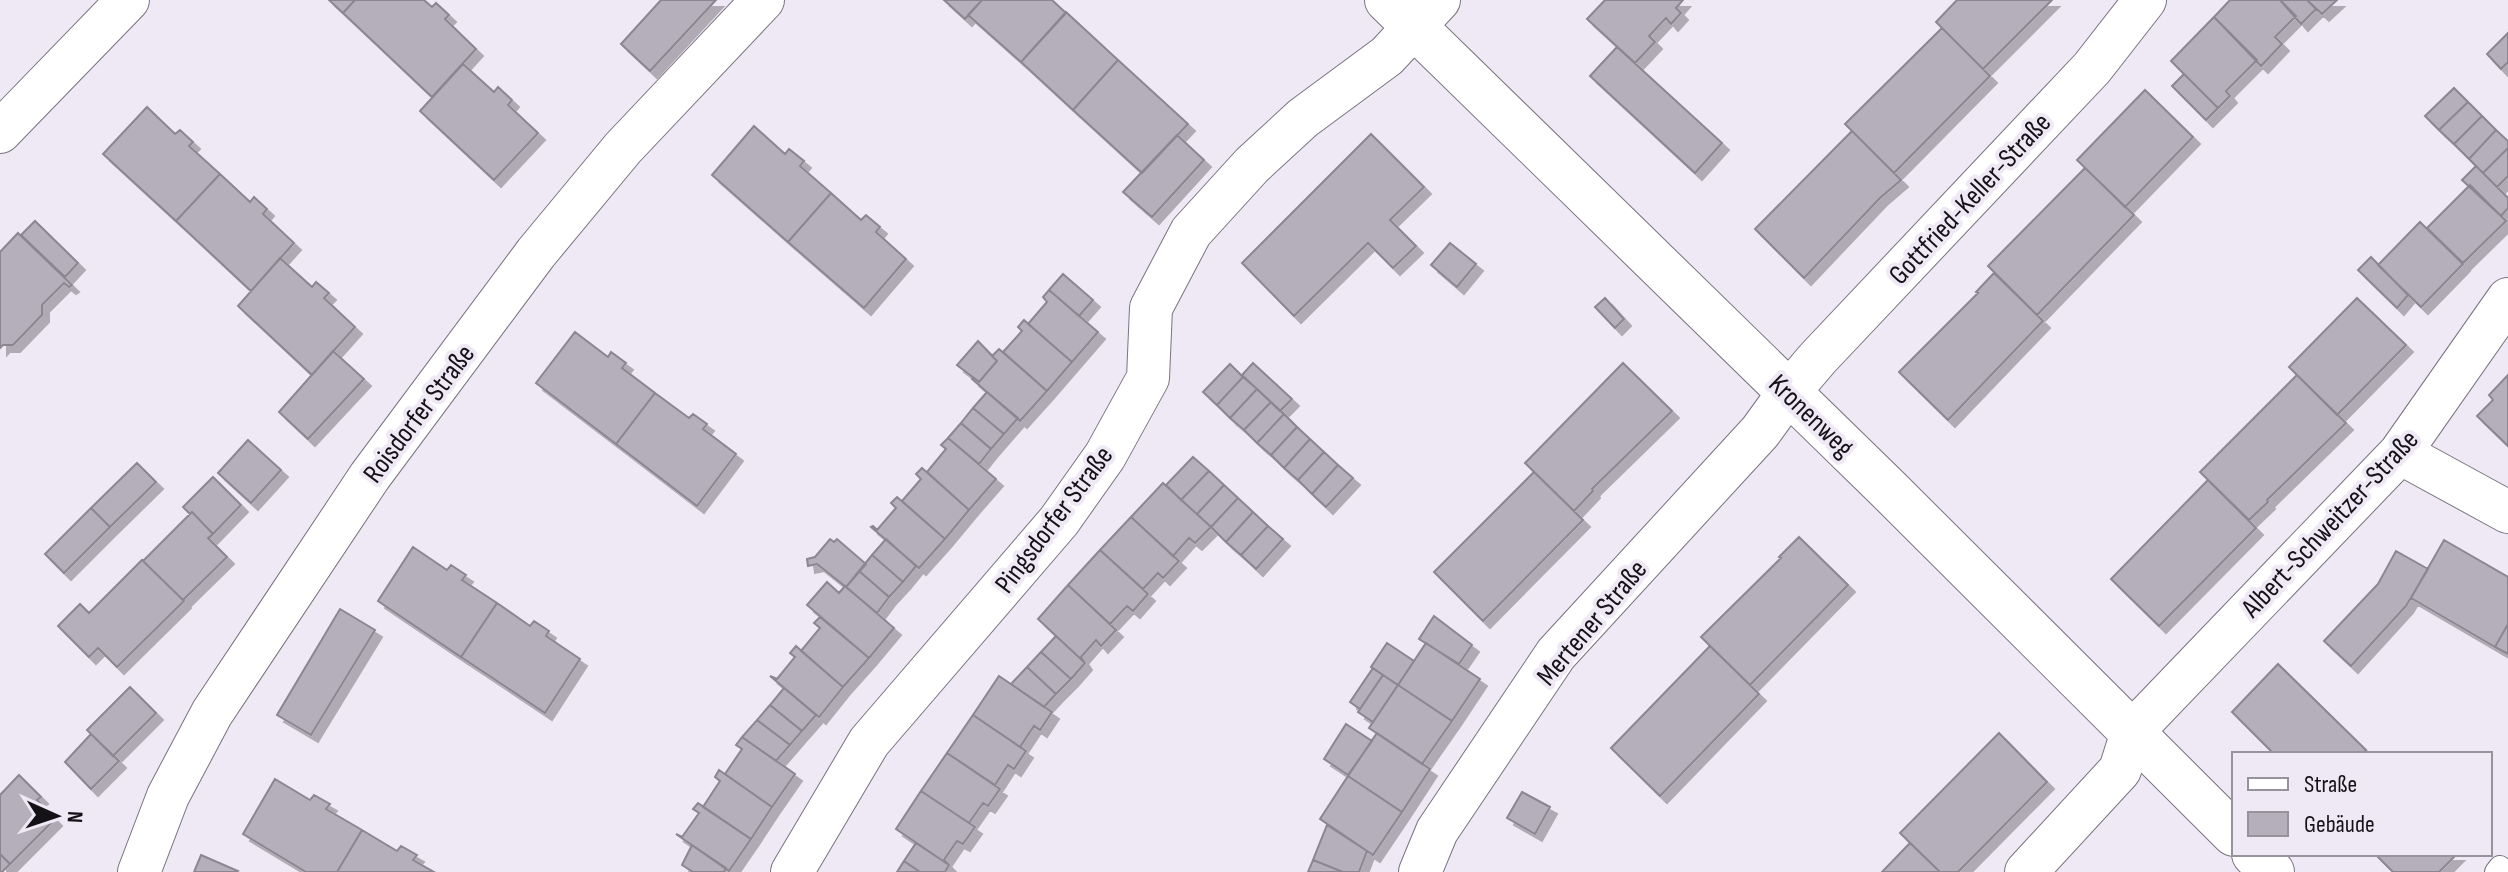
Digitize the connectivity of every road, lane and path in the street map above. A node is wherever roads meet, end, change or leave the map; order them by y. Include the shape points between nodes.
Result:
1 (128, 0) edge
2 (763, 0) edge
3 (2145, 0) edge
4 (1414, 9) edge
5 (0, 132) edge
6 (2508, 299) edge
7 (1789, 392) junction
8 (2400, 453) junction
9 (2508, 512) edge
10 (2132, 732) junction
11 (2232, 832) edge
12 (2256, 856) edge
13 (139, 872) edge
14 (792, 872) edge
15 (1420, 872) edge
16 (2026, 872) edge
17 (2272, 872) edge
18 (2496, 872) edge
19 (2505, 872) edge

1 - 5 street
2 - 13 street, Roisdorfer Straße via 623,148 536,253 370,476 212,713 168,796
3 - 7 street, Gottfried-Keller-Straße via 2092,68
4 - 7 street, Kronenweg
4 - 14 street, Pingsdorfer Straße via 1387,56 1303,118 1191,232 1151,308 1148,378 1105,456 1059,521 869,742
6 - 8 street, Albert-Schweitzer-Straße
7 - 10 street, Kronenweg
7 - 15 street, Mertener Straße via 1760,432 1556,654 1437,831
8 - 9 street
8 - 10 street, Albert-Schweitzer-Straße
10 - 11 street, Kronenweg
10 - 16 street via 2120,770
12 - 17 street
18 - 19 lane via 2500,867

